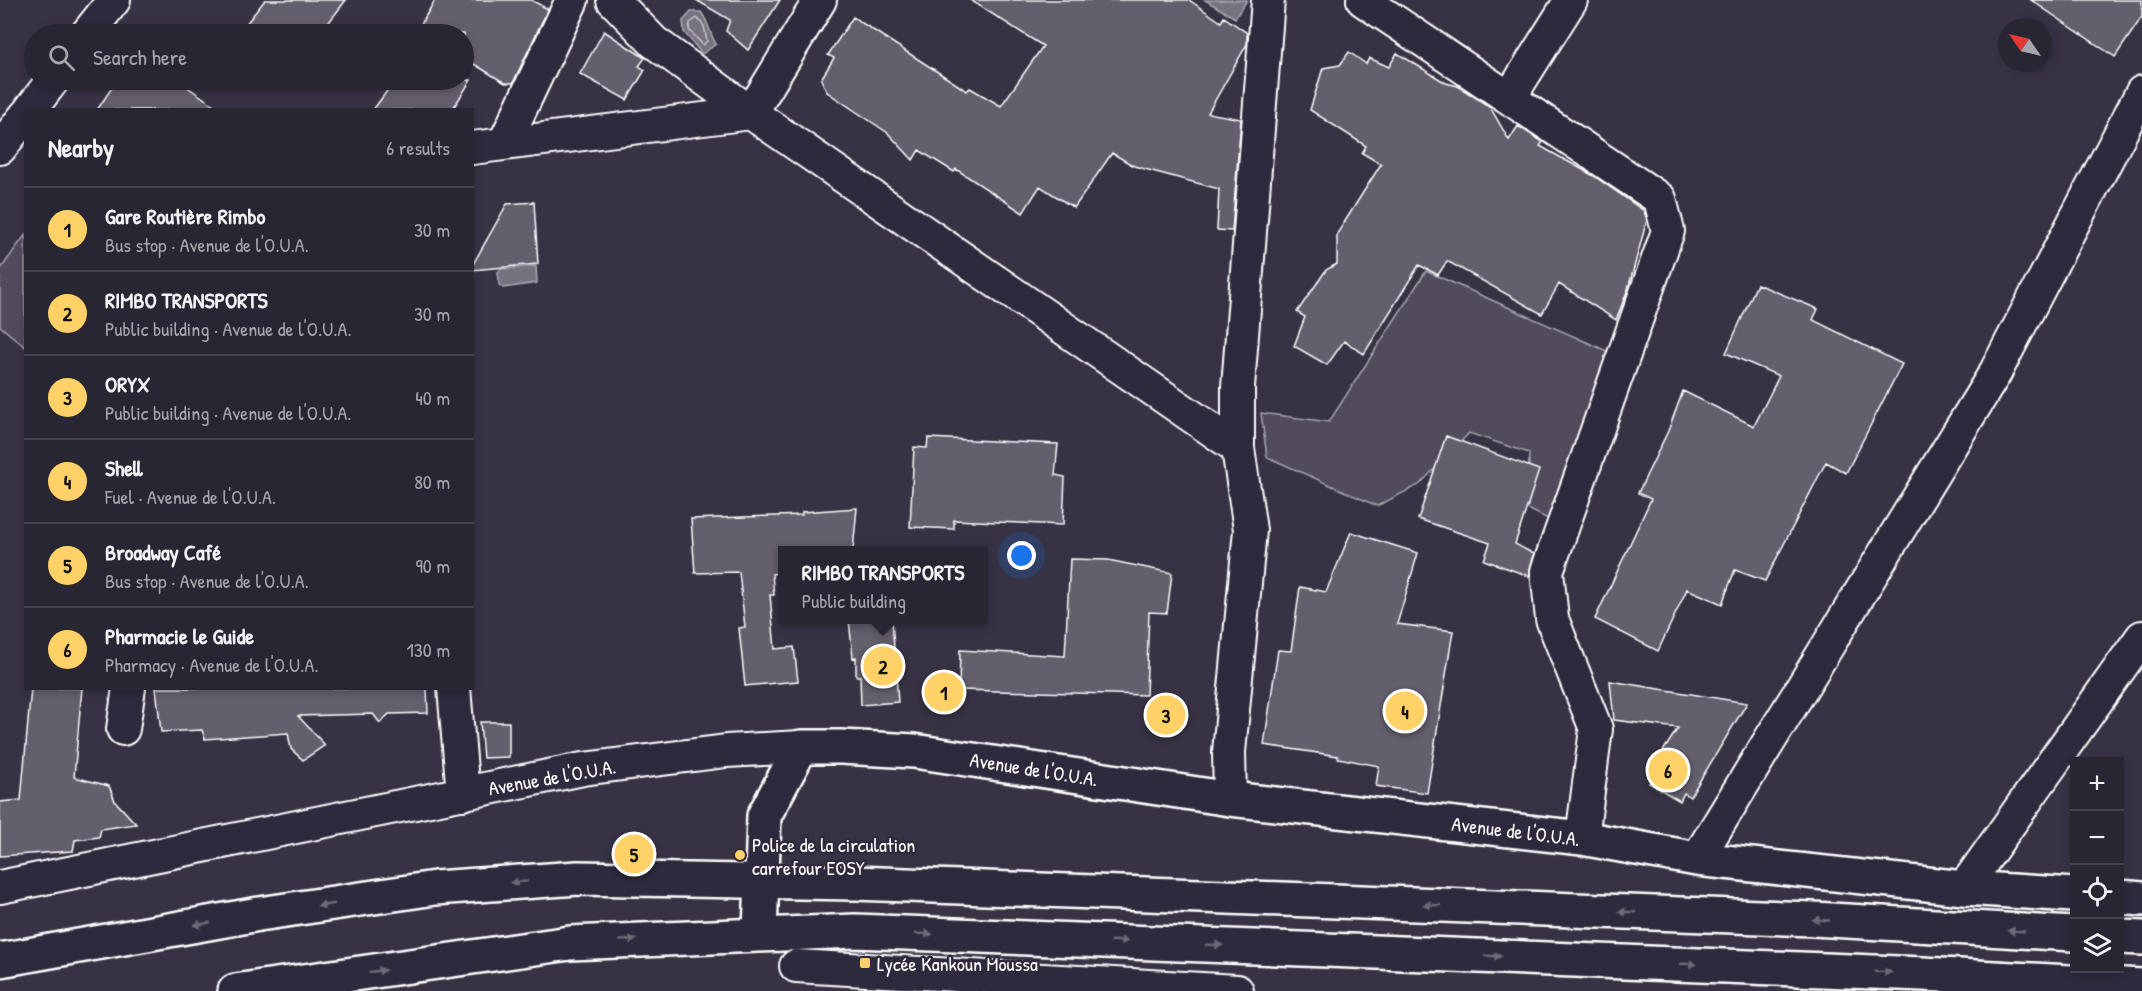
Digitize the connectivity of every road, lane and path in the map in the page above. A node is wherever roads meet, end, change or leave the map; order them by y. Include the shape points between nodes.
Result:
1 (114, 0) edge
2 (572, 0) edge
3 (613, 0) edge
4 (820, 0) edge
5 (1268, 0) edge
6 (1363, 0) edge
7 (1571, 0) edge
8 (95, 24) edge
9 (45, 90) edge
10 (2142, 92) edge
11 (1510, 98) junction
12 (32, 108) edge
13 (751, 113) junction
14 (24, 118) edge
15 (504, 144) junction
16 (0, 148) edge
17 (474, 148) edge
18 (1238, 448) junction
19 (2142, 638) edge
20 (129, 690) edge
21 (454, 690) edge
22 (123, 729) dead end
23 (801, 747) junction
24 (463, 794) junction
25 (1230, 799) junction
26 (1582, 838) junction
27 (1697, 859) junction
28 (761, 882) junction
29 (0, 887) edge
30 (1964, 888) junction
31 (2070, 895) edge
32 (2124, 897) edge
33 (2142, 899) edge
34 (865, 931) junction
35 (760, 934) junction
36 (2070, 934) edge
37 (2124, 937) edge
38 (2142, 938) edge
39 (0, 960) edge
40 (792, 979) edge
41 (2142, 986) edge
42 (1134, 989) edge
43 (236, 991) edge
44 (1237, 991) edge

1 - 8 street
2 - 15 street
3 - 13 street via 654,42
4 - 13 street
5 - 18 street via 1238,387
6 - 11 street
7 - 11 street
9 - 12 street
10 - 27 street via 1995,373
11 - 26 street via 1660,199 1668,231 1547,571 1552,619 1596,729
13 - 15 street
13 - 18 street
14 - 16 street
15 - 17 street
18 - 25 street via 1250,530 1229,752
19 - 30 street
20 - 22 street
21 - 24 street
23 - 24 street, Avenue de l'O.U.A. via 726,751 583,769
23 - 25 main road, Avenue de l'O.U.A. via 914,751
23 - 28 main road via 764,816
24 - 29 street, Avenue de l'O.U.A.
25 - 26 main road, Avenue de l'O.U.A.
26 - 27 main road, Avenue de l'O.U.A.
27 - 30 main road, Avenue de l'O.U.A.
28 - 35 main road
36 -> 28 main road via 1777,918
28 -> 39 main road via 578,878 435,888 259,914
30 - 31 main road, Avenue de l'O.U.A.
32 - 33 main road
34 - 35 main road
34 - 40 street
34 -> 41 main road
35 - 40 street
43 -> 35 main road via 570,943
37 - 38 main road
40 - 42 street
42 - 44 street

